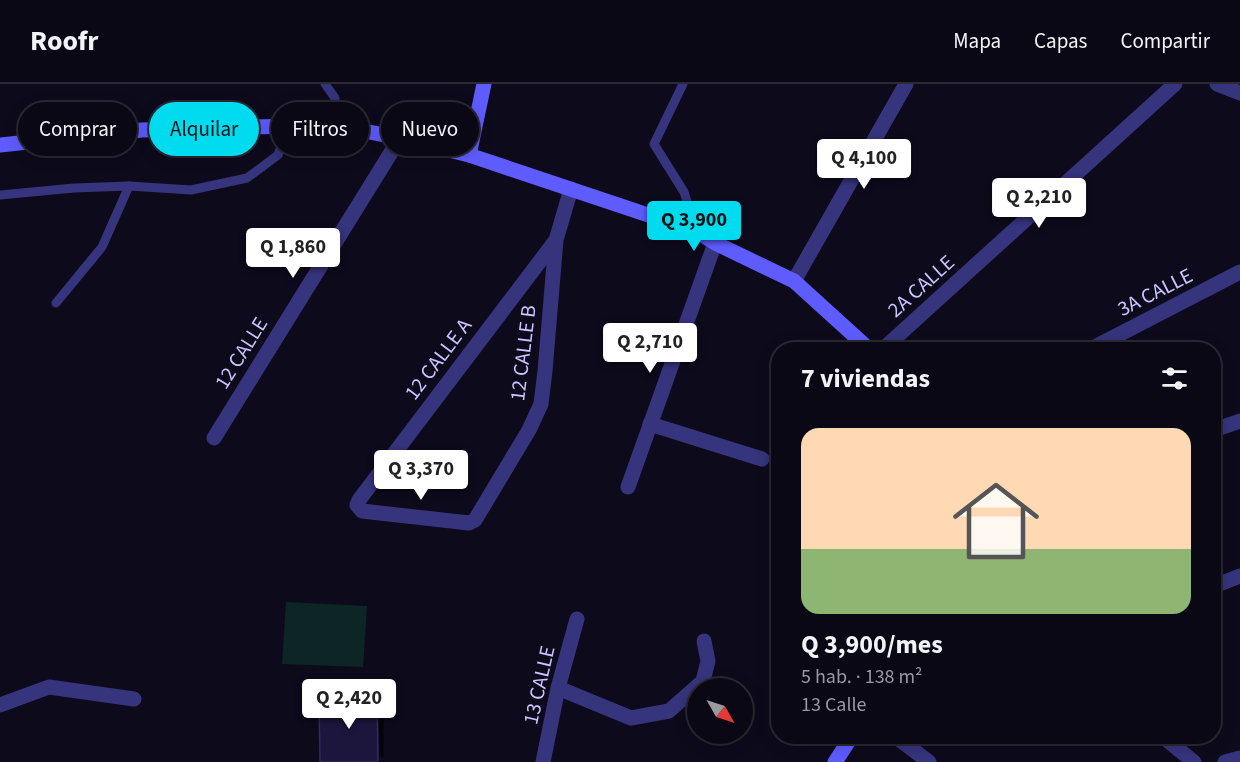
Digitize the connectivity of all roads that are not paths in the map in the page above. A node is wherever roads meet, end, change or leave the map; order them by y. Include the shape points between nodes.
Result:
1 (325, 84) edge
2 (484, 84) edge
3 (684, 84) edge
4 (906, 84) edge
5 (1175, 84) edge
6 (1217, 84) edge
7 (1240, 93) edge
8 (335, 102) edge
9 (479, 108) edge
10 (271, 126) edge
11 (0, 145) edge
12 (277, 156) edge
13 (389, 156) edge
14 (472, 156) edge
15 (129, 186) junction
16 (571, 189) junction
17 (0, 195) edge
18 (696, 231) junction
19 (556, 240) junction
20 (715, 243) junction
21 (1240, 272) edge
22 (794, 281) junction
23 (56, 303) dead end
24 (861, 342) edge
25 (891, 342) edge
26 (1104, 342) edge
27 (1240, 421) edge
28 (650, 424) junction
29 (1221, 428) edge
30 (213, 438) dead end
31 (762, 459) dead end
32 (628, 487) dead end
33 (469, 523) joint
34 (1240, 576) edge
35 (1221, 583) edge
36 (577, 619) dead end
37 (704, 641) dead end
38 (558, 688) junction
39 (134, 699) dead end
40 (0, 705) edge
41 (847, 744) edge
42 (905, 744) edge
43 (1172, 744) edge
44 (1240, 758) edge
45 (543, 762) edge
46 (835, 762) edge
47 (929, 762) edge
48 (1194, 762) edge
49 (1225, 762) edge

1 - 8 lane
2 - 9 street
3 - 18 lane via 654,144 684,192
4 - 22 street
5 - 25 street, 2A CALLE
6 - 7 street
10 - 11 street via 142,130
12 - 15 lane via 248,178 191,190
13 - 30 street, 12 CALLE
14 - 16 street
15 - 17 lane
15 - 23 lane via 102,248
16 - 18 street
16 - 19 street
18 - 20 street
19 - 33 street, 12 CALLE B via 541,404 475,520
19 - 33 street, 12 CALLE A via 357,505 362,511
20 - 22 street
20 - 28 street
21 - 26 street, 3A CALLE
22 - 24 street
27 - 29 street
28 - 31 street
28 - 32 street
34 - 35 street
36 - 38 street, 13 CALLE
37 - 38 street via 708,661 703,681 669,711 631,718
38 - 45 street, 13 CALLE
39 - 40 street via 48,687
41 - 46 street
42 - 47 street
43 - 48 street
44 - 49 street

